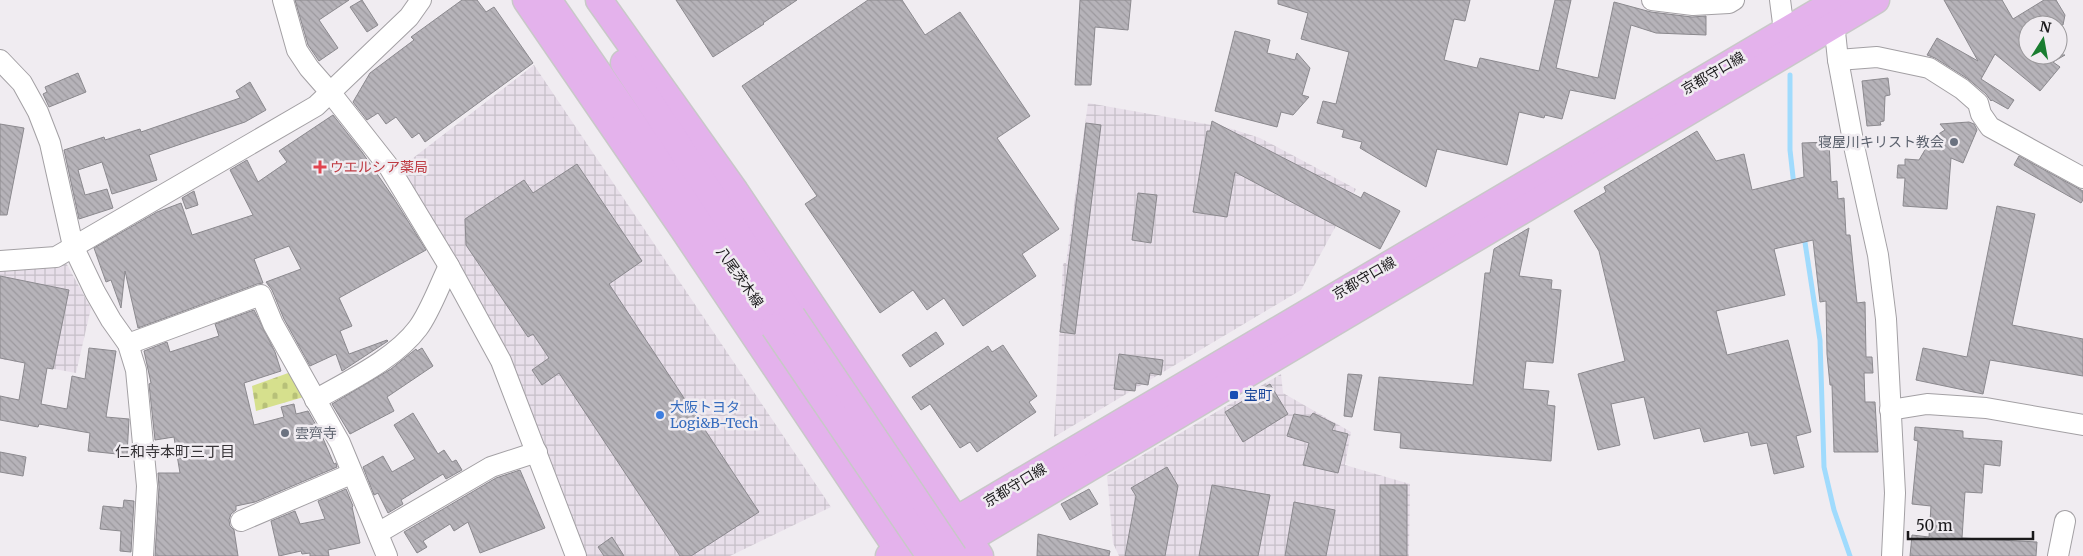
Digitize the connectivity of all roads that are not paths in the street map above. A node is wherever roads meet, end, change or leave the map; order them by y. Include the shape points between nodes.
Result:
1 (283, 0) edge
2 (421, 0) edge
3 (526, 0) edge
4 (548, 0) edge
5 (582, 0) edge
6 (599, 0) edge
7 (1652, 0) edge
8 (1734, 0) edge
9 (1780, 0) edge
10 (1876, 0) edge
11 (1835, 9) edge
12 (1784, 31) junction
13 (0, 60) edge
14 (1838, 60) junction
15 (330, 92) junction
16 (2083, 178) edge
17 (73, 246) junction
18 (0, 261) edge
19 (449, 266) junction
20 (783, 321) junction
21 (128, 344) junction
22 (315, 400) junction
23 (1890, 410) junction
24 (2083, 425) edge
25 (537, 452) junction
26 (351, 474) junction
27 (241, 521) dead end
28 (2065, 521) dead end
29 (378, 533) junction
30 (965, 543) edge
31 (897, 554) edge
32 (143, 556) edge
33 (387, 556) edge
34 (576, 556) edge
35 (930, 556) edge
36 (941, 556) edge
37 (1892, 556) edge
38 (2058, 556) edge

1 - 15 street via 297,50
2 - 15 street via 409,17
3 - 31 main road via 689,237
4 - 20 main road, 八尾茨木線
5 - 20 main road, 八尾茨木線
6 - 30 main road via 735,191
7 - 8 street via 1693,5
9 - 12 street
10 - 11 main road, 京都守口線
11 - 12 main road, 京都守口線
11 - 14 street
11 - 30 main road, 京都守口線
12 - 30 main road, 京都守口線
13 - 17 street via 22,83 38,112 50,143
14 - 16 street via 1877,57 1929,68 1962,88 1978,103 1990,127
14 - 23 street via 1878,255 1886,319
15 - 17 street via 316,106
15 - 19 street via 389,167
17 - 18 street via 56,256
17 - 21 street via 110,320
19 - 22 street via 419,327 404,343 376,364
19 - 25 street via 501,361
20 - 30 main road, 八尾茨木線, bridge
20 - 35 main road, 八尾茨木線, bridge
21 - 22 street via 261,295 273,324
21 - 32 street via 136,370 147,486
22 - 26 street via 340,443
23 - 24 street via 1927,404 1986,408
23 - 37 street via 1895,492
25 - 29 street via 491,467
25 - 34 street
26 - 27 street
26 - 29 street
28 - 38 street
29 - 33 street
30 - 31 main road, 京都守口線
30 - 36 main road, 京都守口線

